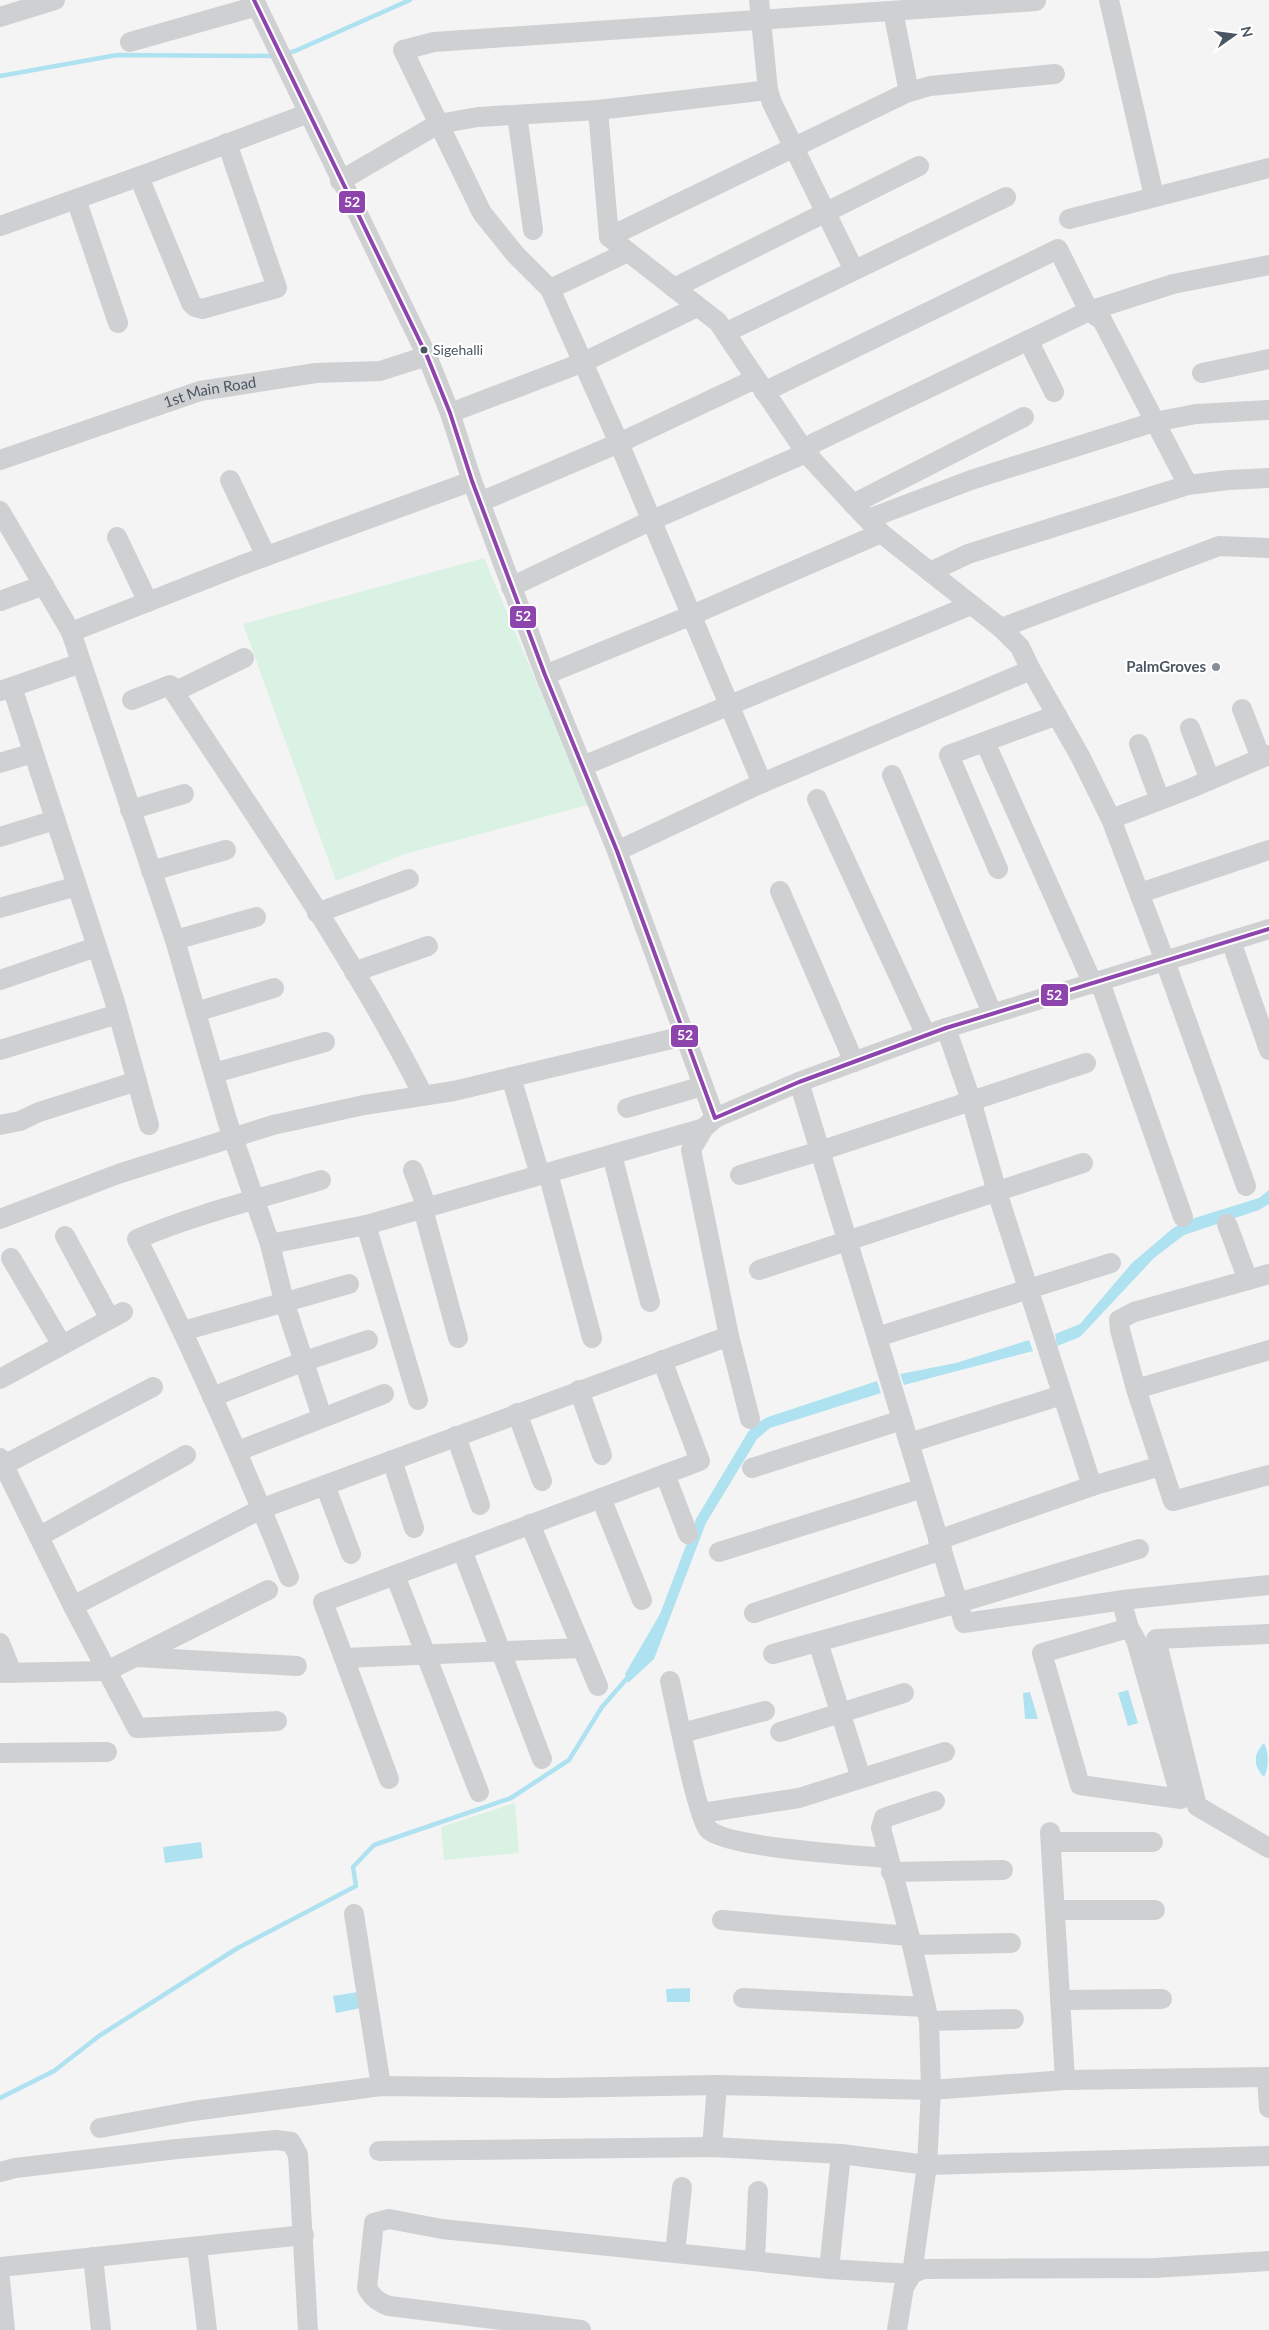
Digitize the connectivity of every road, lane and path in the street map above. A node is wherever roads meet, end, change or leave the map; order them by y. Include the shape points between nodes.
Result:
1 (55, 0) edge
2 (759, 0) edge
3 (1109, 0) edge
4 (1036, 1) edge
5 (256, 3) edge
6 (893, 11) junction
7 (0, 18) edge
8 (761, 21) junction
9 (130, 42) dead end
10 (1055, 74) dead end
11 (768, 90) junction
12 (909, 92) junction
13 (598, 110) junction
14 (309, 113) junction
15 (517, 115) junction
16 (438, 124) junction
17 (227, 143) junction
18 (795, 147) junction
19 (919, 166) dead end
20 (1269, 168) edge
21 (139, 177) junction
22 (340, 181) junction
23 (1154, 196) junction
24 (1006, 197) dead end
25 (76, 199) junction
26 (826, 212) junction
27 (1069, 219) dead end
28 (0, 226) edge
29 (533, 230) dead end
30 (609, 237) junction
31 (628, 252) junction
32 (1269, 265) edge
33 (854, 270) junction
34 (550, 288) junction
35 (674, 288) junction
36 (697, 307) junction
37 (1089, 311) junction
38 (118, 323) dead end
39 (727, 332) junction
40 (1028, 340) junction
41 (427, 356) junction
42 (1269, 359) edge
43 (584, 362) junction
44 (1202, 373) dead end
45 (760, 386) junction
46 (1054, 392) dead end
47 (1269, 410) edge
48 (450, 413) junction
49 (1024, 417) dead end
50 (1154, 422) junction
51 (619, 443) junction
52 (806, 453) junction
53 (0, 460) edge
54 (1269, 478) edge
55 (230, 480) dead end
56 (472, 481) junction
57 (1188, 485) junction
58 (480, 502) junction
59 (852, 504) junction
60 (0, 511) edge
61 (650, 521) junction
62 (874, 526) junction
63 (117, 537) dead end
64 (1269, 548) edge
65 (266, 556) junction
66 (930, 572) junction
67 (44, 585) junction
68 (511, 587) junction
69 (0, 601) edge
70 (148, 602) junction
71 (971, 605) junction
72 (692, 615) junction
73 (1001, 628) junction
74 (71, 632) junction
75 (244, 658) dead end
76 (81, 663) junction
77 (1031, 670) junction
78 (545, 675) junction
79 (174, 687) dead end
80 (6, 689) edge
81 (132, 700) dead end
82 (731, 705) junction
83 (1242, 710) dead end
84 (1057, 715) junction
85 (1190, 728) dead end
86 (985, 742) junction
87 (1139, 744) dead end
88 (33, 753) junction
89 (1265, 756) edge
90 (0, 763) edge
91 (583, 766) junction
92 (892, 775) dead end
93 (1210, 780) junction
94 (762, 784) junction
95 (184, 794) dead end
96 (817, 799) dead end
97 (1160, 800) junction
98 (130, 810) junction
99 (1111, 819) junction
100 (55, 820) junction
101 (0, 837) edge
102 (226, 850) dead end
103 (1269, 850) edge
104 (617, 851) junction
105 (998, 869) dead end
106 (151, 872) junction
107 (409, 878) dead end
108 (77, 886) junction
109 (780, 891) dead end
110 (1140, 893) junction
111 (0, 908) edge
112 (318, 913) junction
113 (256, 917) dead end
114 (1269, 928) edge
115 (175, 940) junction
116 (1231, 941) junction
117 (428, 946) dead end
118 (96, 948) junction
119 (1165, 961) junction
120 (354, 972) junction
121 (0, 980) edge
122 (1097, 983) junction
123 (274, 988) dead end
124 (196, 1012) junction
125 (992, 1013) junction
126 (118, 1014) junction
127 (946, 1028) junction
128 (926, 1035) junction
129 (684, 1036) junction
130 (325, 1042) dead end
131 (0, 1050) edge
132 (1269, 1050) edge
133 (854, 1062) junction
134 (1086, 1063) dead end
135 (214, 1073) junction
136 (512, 1077) junction
137 (137, 1081) junction
138 (799, 1082) junction
139 (703, 1086) junction
140 (423, 1095) junction
141 (971, 1100) junction
142 (627, 1108) dead end
143 (709, 1123) junction
144 (0, 1125) edge
145 (150, 1125) dead end
146 (232, 1137) junction
147 (820, 1151) junction
148 (612, 1155) junction
149 (1083, 1163) dead end
150 (413, 1170) dead end
151 (544, 1174) junction
152 (740, 1175) dead end
153 (321, 1180) dead end
154 (1246, 1186) dead end
155 (997, 1192) junction
156 (254, 1201) junction
157 (425, 1208) junction
158 (1182, 1217) dead end
159 (0, 1219) edge
160 (1228, 1224) dead end
161 (366, 1225) junction
162 (65, 1236) dead end
163 (848, 1241) junction
164 (270, 1244) junction
165 (11, 1258) dead end
166 (1111, 1263) dead end
167 (760, 1270) dead end
168 (1269, 1274) edge
169 (1248, 1280) junction
170 (349, 1284) dead end
171 (1030, 1290) junction
172 (284, 1301) junction
173 (650, 1302) dead end
174 (183, 1331) junction
175 (729, 1336) junction
176 (458, 1338) dead end
177 (592, 1338) dead end
178 (877, 1338) junction
179 (368, 1340) dead end
180 (62, 1345) junction
181 (1269, 1350) edge
182 (662, 1360) junction
183 (305, 1361) junction
184 (0, 1378) edge
185 (153, 1387) dead end
186 (1136, 1389) junction
187 (580, 1390) junction
188 (384, 1394) dead end
189 (1062, 1395) junction
190 (212, 1397) junction
191 (418, 1400) dead end
192 (517, 1413) junction
193 (322, 1417) junction
194 (750, 1419) dead end
195 (902, 1420) junction
196 (456, 1436) junction
197 (909, 1444) junction
198 (238, 1451) junction
199 (186, 1455) dead end
200 (602, 1455) dead end
201 (392, 1460) junction
202 (2, 1462) edge
203 (1161, 1466) junction
204 (752, 1468) dead end
205 (665, 1474) junction
206 (1269, 1475) edge
207 (542, 1481) dead end
208 (325, 1485) junction
209 (1092, 1486) junction
210 (923, 1488) junction
211 (601, 1498) junction
212 (480, 1506) dead end
213 (263, 1508) junction
214 (530, 1524) junction
215 (414, 1528) dead end
216 (688, 1534) dead end
217 (40, 1536) junction
218 (940, 1545) junction
219 (1140, 1549) dead end
220 (462, 1550) junction
221 (718, 1552) dead end
222 (351, 1554) dead end
223 (395, 1575) junction
224 (289, 1577) dead end
225 (1269, 1585) edge
226 (268, 1590) dead end
227 (642, 1600) dead end
228 (1121, 1600) junction
229 (958, 1603) junction
230 (73, 1606) junction
231 (754, 1613) dead end
232 (1129, 1628) junction
233 (1269, 1634) edge
234 (818, 1642) junction
235 (0, 1643) edge
236 (582, 1648) junction
237 (500, 1653) junction
238 (773, 1654) dead end
239 (427, 1655) junction
240 (135, 1657) junction
241 (344, 1658) junction
242 (297, 1666) dead end
243 (107, 1671) junction
244 (6, 1673) edge
245 (670, 1681) dead end
246 (598, 1686) dead end
247 (904, 1693) dead end
248 (765, 1710) dead end
249 (841, 1713) junction
250 (277, 1721) dead end
251 (780, 1732) dead end
252 (682, 1733) junction
253 (107, 1752) dead end
254 (945, 1752) dead end
255 (0, 1753) edge
256 (542, 1759) dead end
257 (861, 1778) junction
258 (389, 1780) dead end
259 (479, 1792) dead end
260 (935, 1801) dead end
261 (702, 1813) junction
262 (1153, 1842) dead end
263 (1269, 1848) edge
264 (889, 1865) junction
265 (1003, 1870) dead end
266 (1055, 1910) junction
267 (1155, 1910) dead end
268 (354, 1914) dead end
269 (722, 1920) dead end
270 (911, 1940) junction
271 (1012, 1943) dead end
272 (743, 1998) dead end
273 (1162, 1999) dead end
274 (1060, 2000) junction
275 (927, 2014) junction
276 (1014, 2019) dead end
277 (1268, 2077) edge
278 (1065, 2080) junction
279 (717, 2085) junction
280 (381, 2086) junction
281 (931, 2090) junction
282 (1269, 2108) edge
283 (100, 2128) dead end
284 (712, 2147) junction
285 (379, 2151) dead end
286 (841, 2154) junction
287 (1269, 2156) edge
288 (927, 2165) junction
289 (0, 2172) edge
290 (682, 2187) dead end
291 (758, 2191) dead end
292 (304, 2235) junction
293 (196, 2247) junction
294 (676, 2253) junction
295 (93, 2257) junction
296 (755, 2261) junction
297 (1269, 2261) edge
298 (0, 2267) edge
299 (829, 2269) junction
300 (912, 2274) junction
301 (0, 2280) edge
302 (5, 2330) edge
303 (101, 2330) edge
304 (207, 2330) edge
305 (308, 2330) edge
306 (581, 2330) edge
307 (897, 2330) edge

1 - 7 street
2 - 8 street
3 - 23 street
4 - 6 street
5 - 9 street
5 - 14 street
6 - 8 street
6 - 12 street
8 - 11 street
8 - 16 street via 434,42 403,50
10 - 12 street via 930,86
11 - 13 street
11 - 18 street
12 - 18 street
13 - 15 street
13 - 30 street
14 - 17 street
14 - 22 street
15 - 16 street
15 - 29 street
16 - 22 street
16 - 34 street via 482,213 515,254
17 - 21 street
17 - 21 street via 277,288 202,309 195,307
18 - 26 street
18 - 30 street
19 - 26 street
20 - 23 street
21 - 25 street
22 - 41 street
23 - 27 street
24 - 33 street
25 - 28 street
25 - 38 street
26 - 33 street
26 - 35 street
30 - 31 street
31 - 34 street
31 - 35 street
32 - 37 street via 1173,284
33 - 39 street
34 - 43 street
35 - 36 street
36 - 39 street
36 - 43 street
37 - 40 street
37 - 45 street via 1058,249
37 - 50 street via 1102,320
39 - 45 street
40 - 46 street
40 - 52 street via 814,443
41 - 48 street
41 - 53 street, 1st Main Road via 380,371 316,373 200,391
42 - 44 street
43 - 48 street
43 - 51 street
45 - 51 street
45 - 52 street
47 - 50 street via 1196,414
48 - 56 street
49 - 59 street
50 - 57 street
50 - 62 street via 971,480
51 - 58 street
51 - 61 street
52 - 59 street
52 - 61 street
54 - 57 street
55 - 65 street
56 - 58 street
56 - 65 street
57 - 66 street via 968,554
58 - 68 street
59 - 62 street
60 - 67 street
61 - 68 street
61 - 72 street
62 - 66 street
62 - 72 street
63 - 70 street
64 - 73 street via 1219,546
65 - 70 street
66 - 71 street
67 - 69 street
67 - 74 street
68 - 78 street
70 - 74 street
71 - 73 street
71 - 82 street
72 - 78 street
72 - 82 street
73 - 77 street via 1020,646
74 - 76 street
75 - 112 street via 174,692
76 - 80 street
76 - 98 street
77 - 84 street
77 - 94 street
78 - 91 street
79 - 81 street via 170,685
80 - 88 street
82 - 91 street
82 - 94 street
83 - 89 street
84 - 86 street
84 - 99 street
85 - 93 street
86 - 105 street via 949,755
86 - 122 street
87 - 97 street
88 - 90 street
88 - 100 street
89 - 93 street
91 - 104 street
92 - 125 street
93 - 97 street
94 - 104 street
95 - 98 street
96 - 128 street
97 - 99 street
98 - 106 street
99 - 110 street
100 - 101 street
100 - 108 street
102 - 106 street
103 - 110 street
104 - 129 street
106 - 115 street
107 - 112 street
108 - 111 street
108 - 118 street
109 - 133 street
110 - 119 street
112 - 120 street
113 - 115 street
114 - 116 street
115 - 124 street
116 - 119 street
116 - 132 street
117 - 120 street
118 - 121 street
118 - 126 street
119 - 122 street
119 - 154 street
120 - 140 street via 396,1040
122 - 125 street
122 - 158 street
123 - 124 street
124 - 135 street
125 - 127 street
126 - 131 street
126 - 137 street
127 - 128 street
127 - 141 street
128 - 133 street
129 - 136 street
129 - 139 street
130 - 135 street
133 - 138 street
134 - 141 street
135 - 146 street
136 - 140 street
136 - 151 street
137 - 144 street
137 - 145 street
138 - 143 street
138 - 147 street
139 - 142 street
139 - 143 street
140 - 146 street via 273,1125
141 - 147 street
141 - 155 street
143 - 148 street
143 - 175 street via 691,1150
146 - 156 street
146 - 159 street via 118,1174
147 - 152 street
147 - 163 street
148 - 151 street
148 - 173 street
149 - 155 street
150 - 157 street
151 - 157 street
151 - 177 street
153 - 156 street
155 - 163 street
155 - 171 street
156 - 164 street
156 - 174 street via 182,1220 137,1239
157 - 161 street
157 - 176 street
160 - 169 street
161 - 164 street
161 - 191 street
162 - 180 street via 116,1316
163 - 167 street
163 - 178 street
164 - 172 street
165 - 180 street
166 - 171 street
168 - 169 street
169 - 186 street via 1134,1312 1119,1320
170 - 172 street
171 - 178 street
171 - 189 street
172 - 174 street
172 - 183 street
174 - 190 street
175 - 182 street
175 - 194 street
178 - 195 street
179 - 183 street
180 - 184 street
181 - 186 street
182 - 187 street
182 - 205 street via 700,1461
183 - 190 street
183 - 193 street
185 - 202 street
186 - 203 street
187 - 192 street
187 - 200 street
188 - 193 street
189 - 197 street
189 - 209 street
190 - 198 street
192 - 196 street
192 - 207 street
193 - 198 street
195 - 197 street
195 - 204 street
196 - 201 street
196 - 212 street
197 - 210 street
198 - 213 street
199 - 217 street
201 - 208 street
201 - 215 street
202 - 217 street
203 - 206 street via 1173,1501
203 - 209 street
205 - 211 street
205 - 216 street
208 - 213 street
208 - 222 street
209 - 218 street
210 - 218 street
210 - 221 street
211 - 214 street
211 - 227 street
213 - 224 street
213 - 230 street
214 - 220 street
214 - 236 street
217 - 230 street
218 - 229 street
218 - 231 street
219 - 229 street
220 - 223 street
220 - 237 street
223 - 239 street
223 - 241 street via 323,1602
225 - 228 street
226 - 240 street
228 - 229 street via 964,1623
228 - 232 street
229 - 234 street
230 - 243 street
232 - 232 street via 1042,1653 1080,1785 1181,1799 1136,1640
233 - 263 street via 1156,1639 1197,1806
234 - 238 street
234 - 249 street
235 - 244 street
236 - 237 street
236 - 246 street
237 - 239 street
237 - 256 street
239 - 241 street
239 - 259 street
240 - 242 street
240 - 243 street
241 - 258 street
243 - 244 street
243 - 250 street via 137,1728
245 - 252 street
247 - 249 street
248 - 252 street
249 - 251 street
249 - 257 street
252 - 261 street
253 - 255 street
254 - 257 street
257 - 261 street via 799,1798
260 - 264 street via 884,1818 881,1828
261 - 264 street via 706,1828 718,1837
262 - 266 street via 1050,1837
264 - 265 street
264 - 270 street
266 - 267 street
266 - 274 street
268 - 280 street
269 - 270 street
270 - 271 street
270 - 275 street
272 - 275 street
273 - 274 street
274 - 278 street
275 - 276 street
275 - 281 street
277 - 278 street
277 - 282 street
278 - 281 street
279 - 280 street via 553,2088
279 - 281 street
279 - 284 street
280 - 283 street
281 - 288 street
284 - 285 street
284 - 286 street
286 - 288 street
286 - 299 street
287 - 288 street
288 - 300 street
289 - 292 street via 177,2149 276,2140 291,2142 298,2155
290 - 294 street
291 - 296 street
292 - 293 street
292 - 305 street
293 - 295 street
293 - 304 street
294 - 296 street
294 - 306 street via 442,2229 389,2219 374,2223 368,2288 381,2303
295 - 298 street
295 - 303 street
296 - 299 street
297 - 300 street via 1154,2268 923,2269
299 - 300 street
300 - 307 street via 904,2287
301 - 302 street

